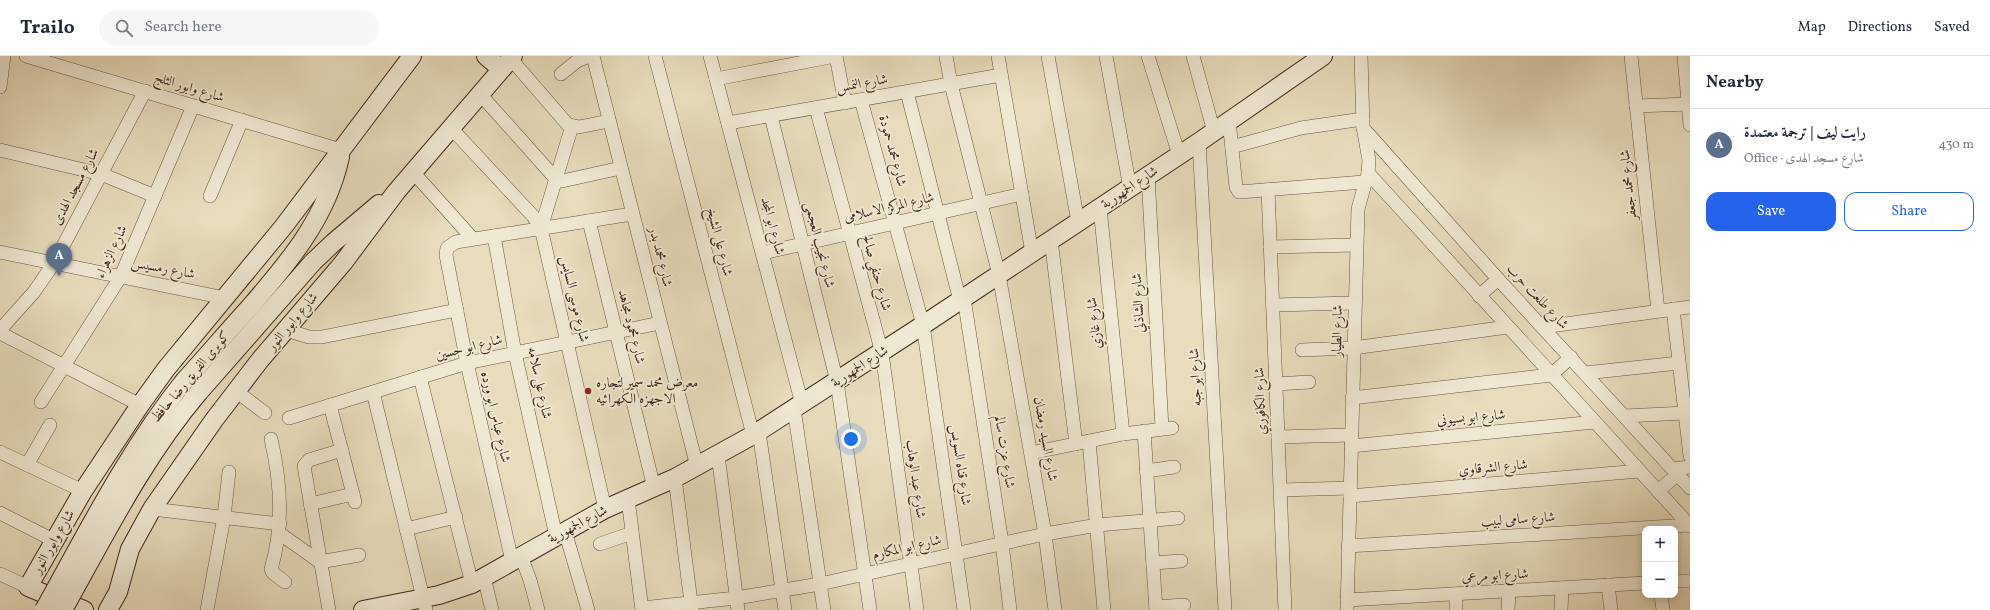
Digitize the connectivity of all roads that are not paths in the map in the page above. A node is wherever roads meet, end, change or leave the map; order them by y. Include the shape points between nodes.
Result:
1 (4, 56) edge
2 (26, 56) edge
3 (412, 56) edge
4 (486, 56) edge
5 (591, 56) edge
6 (655, 56) edge
7 (710, 56) edge
8 (835, 56) edge
9 (946, 56) edge
10 (998, 56) edge
11 (1048, 56) edge
12 (1106, 56) edge
13 (1148, 56) edge
14 (1193, 56) edge
15 (1323, 56) edge
16 (1360, 56) edge
17 (1631, 56) edge
18 (1684, 56) edge
19 (508, 61) edge
20 (561, 74) dead end
21 (1002, 75) junction
22 (716, 79) junction
23 (951, 84) junction
24 (0, 87) edge
25 (145, 92) junction
26 (907, 92) junction
27 (480, 94) junction
28 (862, 100) junction
29 (845, 103) junction
30 (1689, 104) edge
31 (193, 106) junction
32 (1636, 106) junction
33 (816, 108) junction
34 (771, 116) junction
35 (242, 120) junction
36 (609, 121) junction
37 (1229, 121) junction
38 (728, 123) junction
39 (1363, 123) junction
40 (1690, 124) edge
41 (572, 126) junction
42 (451, 128) junction
43 (1214, 132) junction
44 (1199, 142) junction
45 (1232, 147) junction
46 (0, 150) edge
47 (341, 150) junction
48 (1179, 155) junction
49 (621, 168) junction
50 (413, 172) junction
51 (101, 174) junction
52 (1148, 176) junction
53 (1366, 178) junction
54 (556, 179) junction
55 (1130, 188) junction
56 (1268, 190) junction
57 (396, 192) junction
58 (1022, 194) junction
59 (155, 196) junction
60 (210, 196) dead end
61 (982, 203) junction
62 (1100, 208) junction
63 (632, 214) junction
64 (938, 214) junction
65 (589, 221) junction
66 (1078, 222) junction
67 (895, 223) junction
68 (541, 228) junction
69 (849, 234) junction
70 (494, 236) junction
71 (473, 239) junction
72 (1051, 240) junction
73 (803, 244) junction
74 (1356, 245) junction
75 (1270, 247) junction
76 (0, 252) edge
77 (763, 253) junction
78 (1032, 253) junction
79 (54, 262) junction
80 (999, 275) junction
81 (121, 276) junction
82 (1498, 279) junction
83 (1480, 296) junction
84 (226, 298) junction
85 (962, 300) junction
86 (1354, 303) junction
87 (1273, 305) junction
88 (1690, 307) edge
89 (1673, 309) junction
90 (457, 310) junction
91 (1658, 311) junction
92 (660, 323) junction
93 (923, 326) junction
94 (1508, 327) junction
95 (1543, 327) junction
96 (286, 330) junction
97 (0, 332) edge
98 (616, 332) junction
99 (568, 342) junction
100 (1353, 348) junction
101 (1302, 350) dead end
102 (516, 353) junction
103 (882, 353) junction
104 (1571, 357) junction
105 (466, 363) junction
106 (1679, 363) junction
107 (64, 366) junction
108 (1585, 373) junction
109 (1551, 375) junction
110 (420, 377) junction
111 (837, 382) junction
112 (1309, 382) dead end
113 (1276, 384) junction
114 (236, 391) junction
115 (374, 392) junction
116 (1352, 398) junction
117 (41, 402) dead end
118 (140, 405) junction
119 (330, 405) junction
120 (798, 407) junction
121 (265, 413) dead end
122 (1685, 413) junction
123 (1625, 416) junction
124 (289, 418) dead end
125 (1595, 422) junction
126 (50, 425) dead end
127 (1144, 431) junction
128 (756, 434) junction
129 (1123, 434) junction
130 (1278, 437) junction
131 (271, 439) dead end
132 (1089, 441) junction
133 (1351, 441) junction
134 (1076, 444) junction
135 (342, 450) junction
136 (0, 452) edge
137 (1031, 453) junction
138 (718, 455) junction
139 (1690, 456) edge
140 (27, 465) junction
141 (697, 467) junction
142 (1174, 467) dead end
143 (1690, 467) edge
144 (1146, 471) junction
145 (1640, 471) junction
146 (229, 472) dead end
147 (1675, 472) junction
148 (675, 478) junction
149 (654, 488) junction
150 (1690, 488) edge
151 (1281, 490) junction
152 (83, 491) junction
153 (1658, 491) junction
154 (1350, 492) junction
155 (628, 500) junction
156 (310, 504) junction
157 (152, 509) junction
158 (605, 510) junction
159 (0, 513) edge
160 (224, 517) junction
161 (456, 517) junction
162 (1178, 518) dead end
163 (1149, 521) junction
164 (1690, 525) edge
165 (1098, 526) junction
166 (279, 528) junction
167 (406, 529) junction
168 (560, 533) junction
169 (632, 533) junction
170 (1045, 534) junction
171 (55, 541) junction
172 (1002, 542) junction
173 (600, 544) dead end
174 (1348, 546) junction
175 (957, 553) junction
176 (359, 555) dead end
177 (517, 559) junction
178 (1181, 561) dead end
179 (320, 562) junction
180 (1153, 563) junction
181 (910, 564) junction
182 (0, 574) edge
183 (865, 574) junction
184 (478, 581) junction
185 (1678, 581) edge
186 (1690, 581) edge
187 (285, 582) dead end
188 (1642, 583) edge
189 (820, 584) junction
190 (1608, 585) junction
191 (28, 587) junction
192 (1562, 588) junction
193 (782, 591) junction
194 (1509, 591) junction
195 (1456, 594) junction
196 (1661, 598) edge
197 (1401, 603) edge
198 (425, 604) edge
199 (737, 604) edge
200 (1184, 605) dead end
201 (1347, 605) edge
202 (691, 607) edge
203 (642, 609) edge
204 (1156, 609) edge
205 (44, 610) edge
206 (62, 610) edge
207 (84, 610) edge
208 (108, 610) edge
209 (207, 610) edge
210 (329, 610) edge
211 (362, 610) edge
212 (492, 610) edge
213 (538, 610) edge
214 (588, 610) edge
215 (785, 610) edge
216 (824, 610) edge
217 (870, 610) edge
218 (917, 610) edge
219 (964, 610) edge
220 (1010, 610) edge
221 (1055, 610) edge
222 (1104, 610) edge
223 (1225, 610) edge
224 (1285, 610) edge
225 (1456, 610) edge
226 (1508, 610) edge
227 (1561, 610) edge
228 (1611, 610) edge
229 (1663, 610) edge

1 - 24 street
2 - 25 street, شارع وابور الثلج
3 - 47 street, شارع وابور النور
4 - 19 street
5 - 20 street via 577,61
5 - 36 street, شارع محمد بدر
6 - 128 street, شارع على الشيخ
7 - 22 street, شارع ابو المجد
8 - 22 street
8 - 29 street
9 - 23 street, شارع السيد رمضان
10 - 21 street
11 - 66 street
12 - 55 street
13 - 48 street
14 - 43 street
15 - 37 street, شارع الجمهورية
16 - 39 street, شارع الطيار
17 - 32 street, شارع محمد جعفر
18 - 30 street
19 - 27 street, شارع وابور النور
19 - 41 street
21 - 23 street, شارع النمس
21 - 58 street
22 - 38 street, شارع ابو المجد
23 - 26 street, شارع النمس
23 - 61 street, شارع السيد رمضان
25 - 31 street, شارع وابور الثلج
25 - 51 street, شارع مسجد الهدى
26 - 28 street, شارع النمس
26 - 64 street, شارع عزت سالم
27 - 42 street, شارع وابور النور
27 - 54 street
28 - 29 street, شارع النمس
28 - 67 street, شارع محمد حمودة
29 - 33 street, شارع النمس
30 - 32 street
30 - 40 street
31 - 35 street, شارع وابور الثلج
31 - 59 street, شارع الزهراء
32 - 91 street, شارع محمد جعفر
33 - 34 street, شارع النمس
33 - 69 street, شارع حنفي صالح
34 - 38 street, شارع النمس
34 - 73 street, شارع نجيب العجمى
35 - 47 street, شارع وابور الثلج
35 - 60 street
36 - 41 street
36 - 49 street, شارع محمد بدر
37 - 43 street, شارع الجمهورية
37 - 45 street
38 - 77 street, شارع ابو المجد
39 - 45 street via 1308,126
39 - 53 street, شارع الطيار via 1369,154
39 - 82 street, شارع طلعت حرب
41 - 54 street
42 - 50 street, شارع وابور النور
42 - 68 street, شارع موسى السايس via 533,216
43 - 44 street, شارع الجمهورية
44 - 48 street, شارع الجمهورية
44 - 223 street, شارع ابو جبه
45 - 56 street via 1236,189 1241,192
46 - 51 street
47 - 84 street, شارع وابور النور
47 - 205 street, كوبرى الفريق رضا حافظ, bridge via 336,175 314,225 282,269 185,380 154,420 126,463
48 - 52 street, شارع الجمهورية
49 - 54 street via 562,181
49 - 63 street, شارع محمد بدر
50 - 57 street, شارع وابور النور
50 - 71 street
51 - 59 street
51 - 79 street, شارع مسجد الهدى
52 - 55 street, شارع الجمهورية
52 - 127 street, شارع الشاذلي via 1167,428
53 - 56 street
53 - 74 street, شارع الطيار via 1358,209
53 - 83 street
54 - 68 street
55 - 62 street, شارع الجمهورية
56 - 75 street, شارع الكافوري
57 - 96 street, شارع وابور النور via 343,263
57 - 206 street, كوبرى الفريق رضا حافظ, bridge via 353,225 313,262 199,392 143,467
58 - 61 street, شارع المركز الاسلامى
58 - 78 street
59 - 81 street, شارع الزهراء
61 - 64 street, شارع المركز الاسلامى
61 - 80 street, شارع السيد رمضان
62 - 66 street, شارع الجمهورية
62 - 129 street, شارع غازي
63 - 65 street
63 - 92 street, شارع محمد بدر
64 - 67 street, شارع المركز الاسلامى
64 - 85 street, شارع عزت سالم
65 - 68 street
65 - 98 street, شارع محمود مجاهد
66 - 72 street, شارع الجمهورية
67 - 69 street, شارع المركز الاسلامى
67 - 93 street, شارع محمد حمودة
68 - 70 street
68 - 99 street, شارع موسى السايس
69 - 73 street, شارع المركز الاسلامى
69 - 103 street, شارع حنفي صالح
70 - 71 street
70 - 102 street, شارع على سلامه
71 - 90 street, شارع عباس ابو ورده via 452,243 447,248 446,255
72 - 78 street, شارع الجمهورية
72 - 134 street
73 - 77 street, شارع المركز الاسلامى
73 - 111 street, شارع نجيب العجمى
74 - 75 street
74 - 86 street, شارع الطيار
75 - 87 street, شارع الكافوري
76 - 79 street, شارع رمسيس
77 - 120 street, شارع ابو المجد
78 - 80 street, شارع الجمهورية
79 - 81 street, شارع رمسيس
79 - 97 street, شارع مسجد الهدى via 23,306
80 - 85 street, شارع الجمهورية
80 - 137 street, شارع السيد رمضان
81 - 84 street, شارع رمسيس
81 - 107 street, شارع الزهراء
82 - 83 street
82 - 95 street, شارع طلعت حرب
83 - 94 street
84 - 118 street, شارع وابور النور
85 - 93 street, شارع الجمهورية
85 - 172 street, شارع عزت سالم
86 - 87 street
86 - 100 street, شارع الطيار
87 - 113 street, شارع الكافوري
88 - 89 street
89 - 91 street
89 - 106 street
90 - 96 street via 322,337 309,337
90 - 105 street, شارع عباس ابو ورده
91 - 95 street
92 - 98 street, شارع ابو حسين
92 - 141 street, شارع محمد بدر
93 - 103 street, شارع الجمهورية
93 - 175 street, شارع قناه السويس
94 - 100 street
94 - 109 street
95 - 104 street, شارع طلعت حرب
96 - 114 street, شارع وابور النور
97 - 107 street
98 - 99 street, شارع ابو حسين
98 - 149 street, شارع محمود مجاهد
99 - 102 street, شارع ابو حسين
99 - 158 street, شارع موسى السايس
100 - 101 street
100 - 116 street, شارع الطيار
102 - 105 street, شارع ابو حسين
102 - 168 street, شارع على سلامه
103 - 111 street, شارع الجمهورية
103 - 181 street, شارع عبد الوهاب
104 - 108 street, شارع طلعت حرب
104 - 109 street
105 - 110 street, شارع ابو حسين
105 - 177 street, شارع عباس ابو ورده
106 - 108 street
106 - 122 street
107 - 117 street, شارع الزهراء
107 - 118 street
108 - 123 street, شارع طلعت حرب
109 - 116 street
109 - 125 street
110 - 115 street, شارع ابو حسين
110 - 161 street
111 - 120 street, شارع الجمهورية
111 - 183 street, شارع نجيب العجمى
112 - 113 street
113 - 130 street, شارع الكافوري
114 - 121 street
114 - 157 street, شارع وابور النور
115 - 119 street, شارع ابو حسين
115 - 167 street
116 - 133 street, شارع الطيار
118 - 152 street, شارع وابور النور
119 - 124 street, شارع ابو حسين
119 - 135 street
120 - 128 street, شارع الجمهورية
120 - 189 street, شارع ابو المجد
122 - 123 street
122 - 139 street
123 - 147 street, شارع طلعت حرب
125 - 133 street, شارع ابو بسيوني
125 - 145 street
126 - 140 street
127 - 129 street
127 - 144 street
128 - 138 street, شارع الجمهورية
128 - 193 street, شارع على الشيخ
129 - 132 street
130 - 133 street, شارع ابو بسيوني
130 - 151 street, شارع الكافوري
131 - 166 street via 279,481
132 - 134 street
132 - 165 street
133 - 154 street, شارع الطيار
134 - 137 street
135 - 156 street via 306,463 304,468
135 - 156 street via 354,498
136 - 140 street
137 - 170 street, شارع السيد رمضان
138 - 141 street, شارع الجمهورية
138 - 199 street
140 - 152 street
141 - 148 street, شارع الجمهورية
142 - 144 street
143 - 147 street
144 - 163 street
145 - 153 street
145 - 154 street, شارع الشرقاوي
146 - 160 street
147 - 150 street, شارع طلعت حرب
147 - 153 street
148 - 149 street, شارع الجمهورية
148 - 202 street
149 - 155 street, شارع الجمهورية
151 - 154 street, شارع الشرقاوي
151 - 224 street, شارع الكافوري
152 - 171 street, شارع وابور النور
153 - 164 street
154 - 174 street, شارع الطيار
155 - 158 street, شارع الجمهورية
155 - 169 street
156 - 179 street
157 - 160 street
157 - 208 street, شارع وابور النور via 130,549 118,592
158 - 168 street, شارع الجمهورية
159 - 171 street
160 - 166 street
160 - 209 street
161 - 167 street
161 - 184 street
162 - 163 street, شارع ابو المكارم
163 - 165 street, شارع ابو المكارم
163 - 180 street
164 - 174 street, شارع سامى لبيب
165 - 170 street, شارع ابو المكارم
165 - 222 street
166 - 179 street
166 - 187 street via 271,569
167 - 198 street
168 - 177 street, شارع الجمهورية
168 - 214 street, شارع على سلامه
169 - 173 street
169 - 203 street
170 - 172 street, شارع ابو المكارم
170 - 221 street, شارع السيد رمضان
171 - 191 street, شارع وابور النور
172 - 175 street, شارع ابو المكارم
172 - 220 street, شارع عزت سالم
174 - 201 street, شارع الطيار
175 - 181 street, شارع ابو المكارم
175 - 219 street, شارع قناه السويس
176 - 179 street
177 - 184 street, شارع الجمهورية
177 - 213 street, شارع عباس ابو ورده via 530,580
178 - 180 street
179 - 210 street
180 - 204 street
181 - 183 street, شارع ابو المكارم
181 - 218 street, شارع عبد الوهاب
182 - 191 street
183 - 189 street, شارع ابو المكارم
183 - 217 street, شارع نجيب العجمى
184 - 198 street, شارع الجمهورية
184 - 212 street
185 - 186 street
188 - 190 street, شارع ابو مرعي
189 - 193 street, شارع ابو المكارم
189 - 216 street, شارع ابو المجد
190 - 192 street, شارع ابو مرعي
190 - 228 street
191 - 207 street
192 - 194 street, شارع ابو مرعي
192 - 227 street
193 - 199 street, شارع ابو المكارم
193 - 215 street, شارع على الشيخ
194 - 195 street, شارع ابو مرعي
194 - 226 street
195 - 197 street, شارع ابو مرعي
195 - 225 street
196 - 229 street
197 - 201 street, شارع ابو مرعي
198 - 211 street, شارع الجمهورية
199 - 202 street, شارع ابو المكارم
200 - 204 street
202 - 203 street, شارع ابو المكارم

